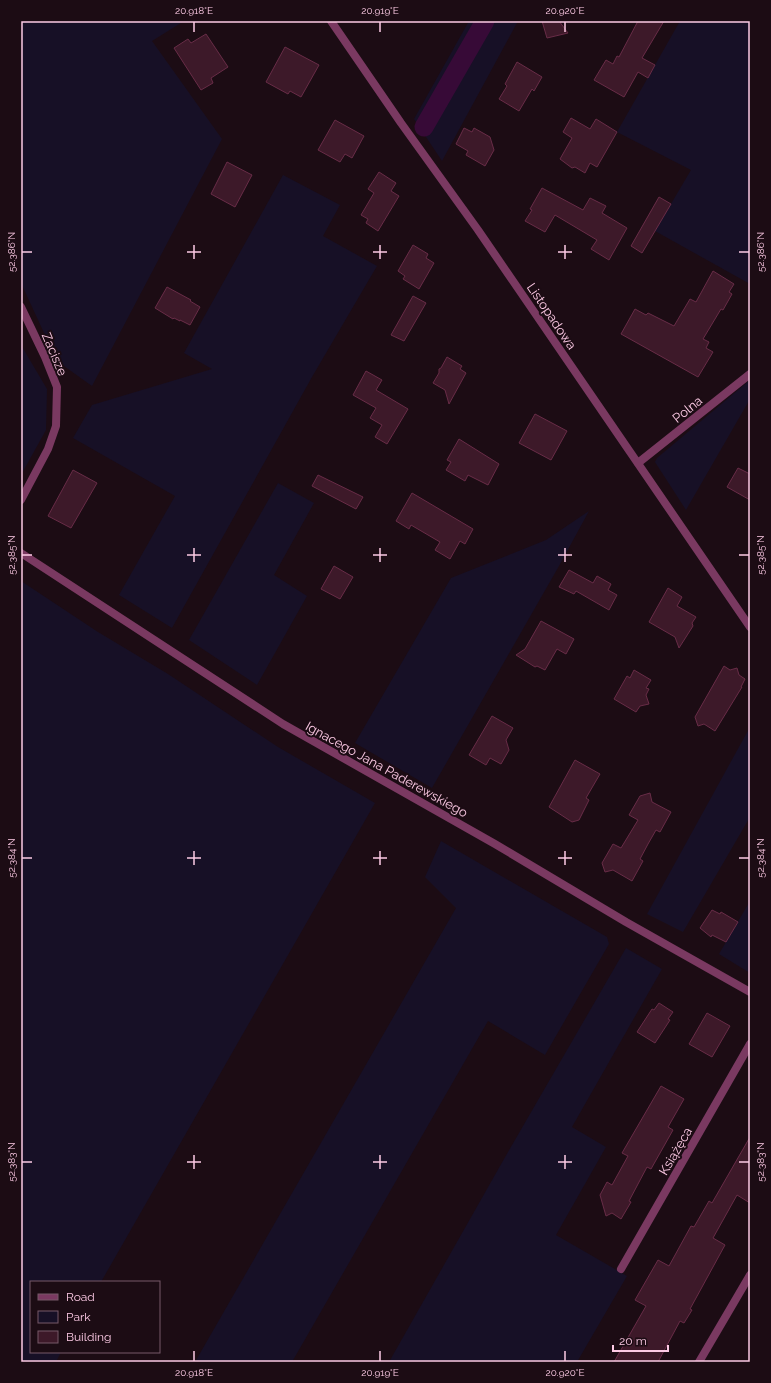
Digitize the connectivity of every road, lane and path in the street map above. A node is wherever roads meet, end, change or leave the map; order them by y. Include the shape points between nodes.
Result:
1 (331, 21) edge
2 (21, 307) edge
3 (750, 374) edge
4 (638, 463) junction
5 (21, 500) edge
6 (21, 553) edge
7 (750, 627) edge
8 (750, 992) edge
9 (750, 1044) edge
10 (622, 1269) dead end
11 (750, 1275) edge
12 (700, 1362) edge

1 - 4 street, Listopadowa
2 - 5 street, Zacisze via 57,387 56,426 48,449
3 - 4 street, Polna
4 - 7 street, Listopadowa
6 - 8 street, Ignacego Jana Paderewskiego via 283,724
9 - 10 street, Książęca
11 - 12 street

